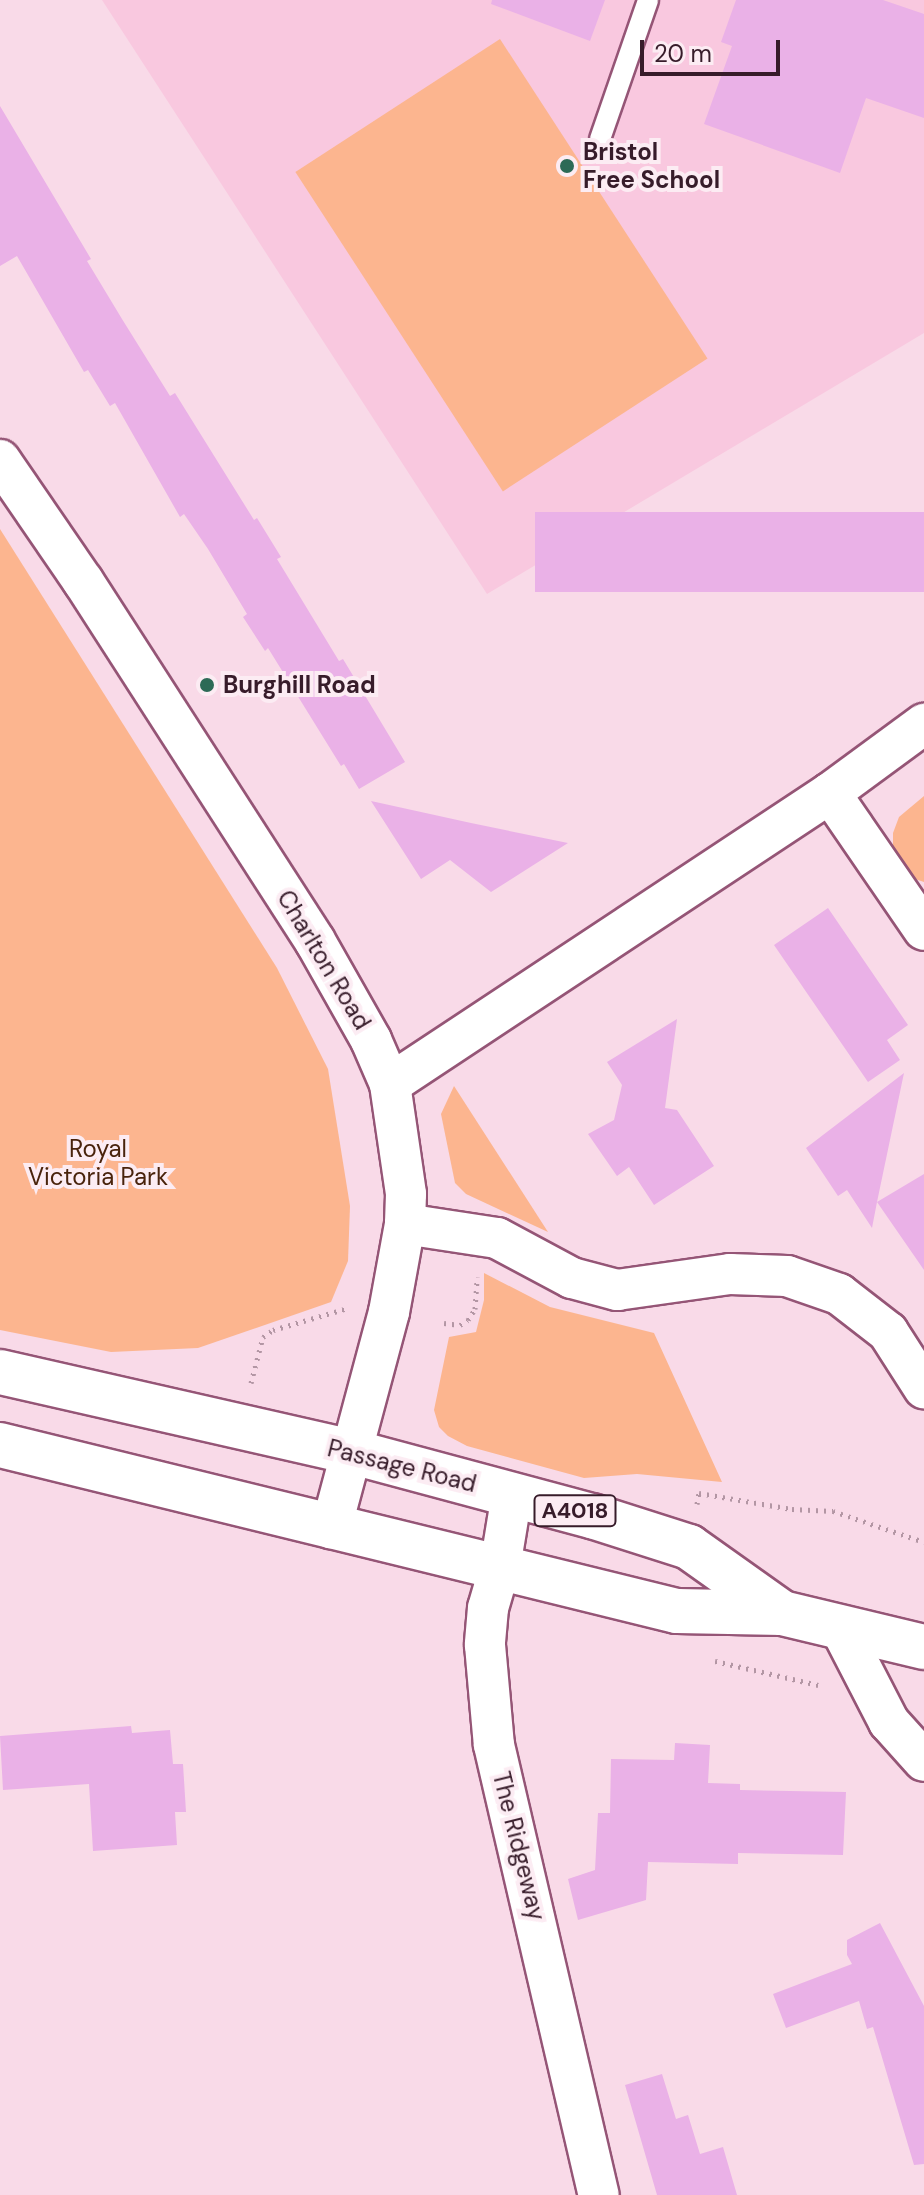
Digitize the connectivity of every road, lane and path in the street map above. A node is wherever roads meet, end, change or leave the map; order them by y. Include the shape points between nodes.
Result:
1 (648, 0) edge
2 (600, 139) dead end
3 (0, 460) edge
4 (924, 724) edge
5 (830, 793) junction
6 (924, 930) edge
7 (390, 1084) junction
8 (405, 1224) junction
9 (474, 1232) junction
10 (349, 1307) dead end
11 (444, 1323) dead end
12 (0, 1372) edge
13 (250, 1387) dead end
14 (924, 1388) edge
15 (0, 1445) edge
16 (349, 1451) junction
17 (699, 1493) dead end
18 (512, 1494) junction
19 (331, 1528) junction
20 (924, 1542) edge
21 (500, 1567) junction
22 (782, 1613) junction
23 (841, 1629) junction
24 (924, 1647) edge
25 (924, 1761) edge
26 (599, 2195) edge

1 - 2 lane
3 - 7 street, Charlton Road via 315,941
4 - 5 street
5 - 6 street
5 - 7 street
7 - 8 street, Charlton Road via 406,1194
8 - 9 street
8 - 16 street, Charlton Road via 389,1312
9 - 11 path via 475,1309 460,1325
9 - 14 street via 497,1238 572,1278 617,1290 730,1274 800,1280 839,1294 888,1332
10 - 13 path via 263,1337
12 - 16 main road, Passage Road / A4018
15 - 19 main road, Passage Road / A4018
16 - 18 main road, Passage Road / A4018
16 - 19 street, Charlton Road
17 - 20 path via 833,1511
18 - 21 street, The Ridgeway
18 - 22 main road, Passage Road / A4018 via 689,1547
19 - 21 main road, Passage Road / A4018
21 - 22 main road, Passage Road / A4018 via 677,1611
21 - 26 street, The Ridgeway via 488,1608 485,1645 494,1745
22 - 23 main road, Passage Road / A4018
23 - 24 main road, Passage Road / A4018
23 - 25 street via 889,1722

